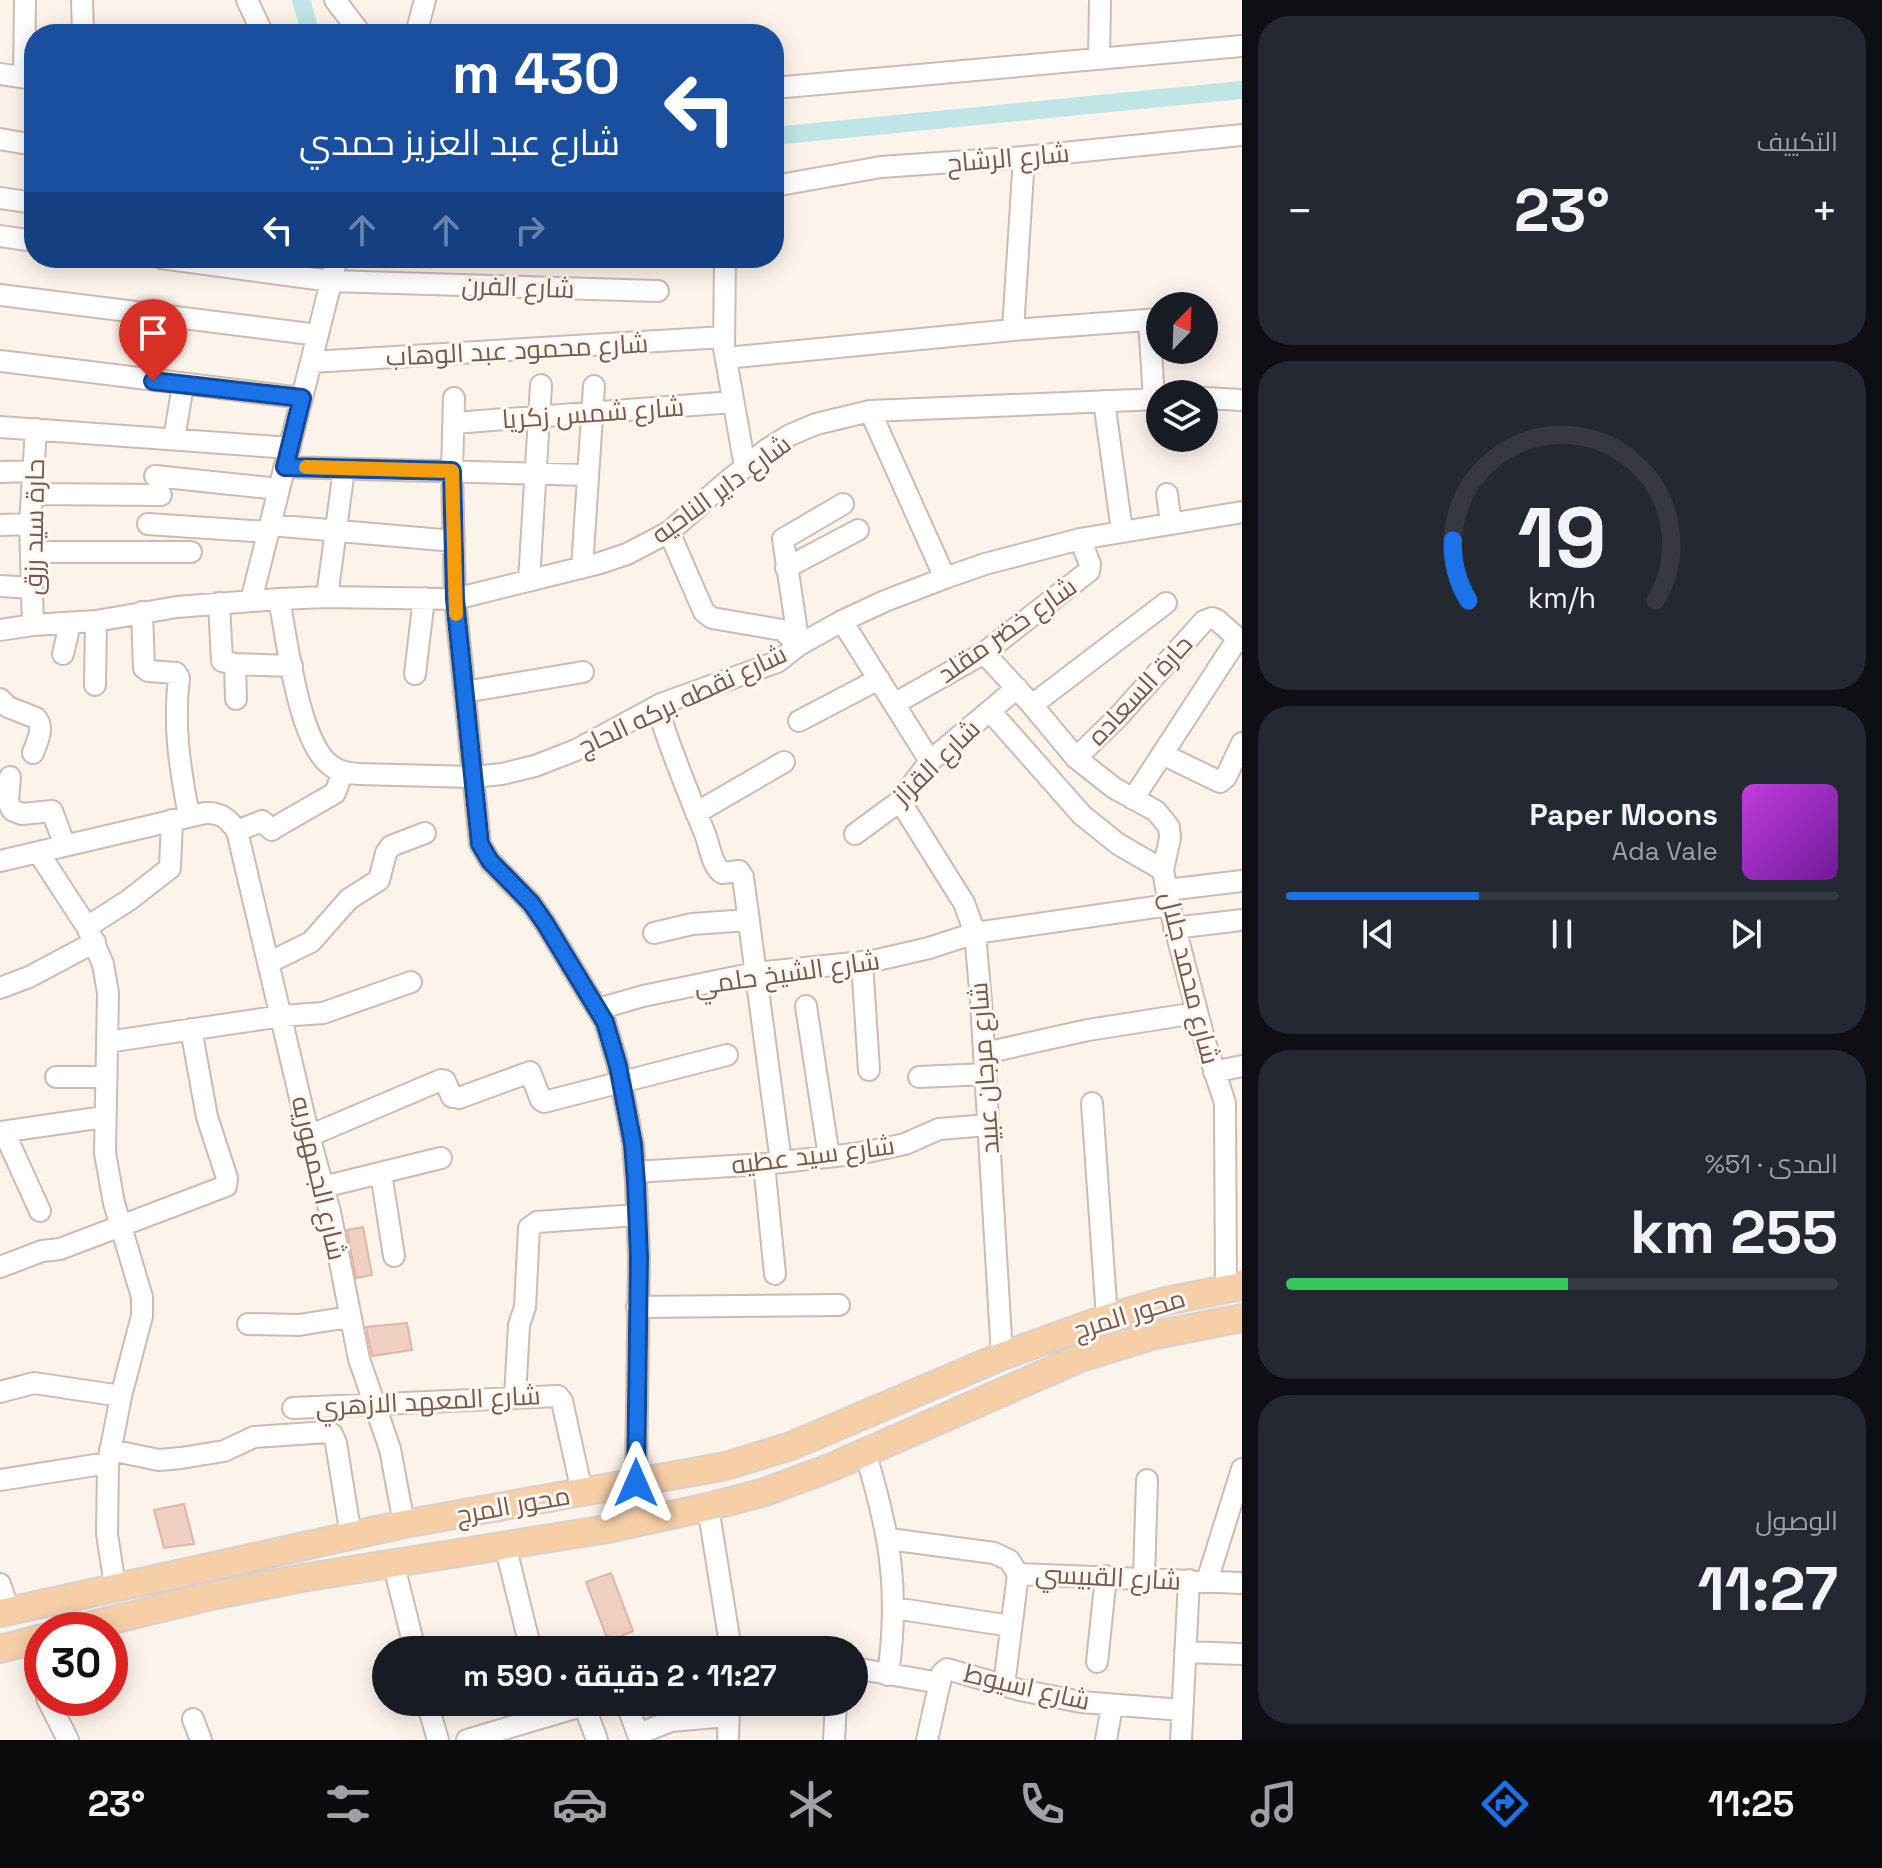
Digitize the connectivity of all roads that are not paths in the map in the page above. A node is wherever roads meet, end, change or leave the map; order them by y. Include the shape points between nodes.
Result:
1 (25, 0) edge
2 (82, 0) edge
3 (247, 0) edge
4 (335, 0) edge
5 (425, 0) edge
6 (1100, 0) edge
7 (26, 24) edge
8 (83, 24) edge
9 (258, 24) edge
10 (353, 24) edge
11 (419, 24) edge
12 (1242, 46) edge
13 (1099, 59) junction
14 (0, 74) edge
15 (24, 77) edge
16 (784, 87) edge
17 (1242, 135) edge
18 (0, 139) edge
19 (24, 143) edge
20 (1024, 157) junction
21 (784, 184) edge
22 (0, 198) edge
23 (24, 202) edge
24 (0, 236) edge
25 (24, 240) edge
26 (235, 268) edge
27 (334, 268) edge
28 (725, 268) edge
29 (331, 281) junction
30 (658, 291) dead end
31 (0, 295) edge
32 (1146, 320) edge
33 (1013, 330) junction
34 (318, 335) junction
35 (724, 337) junction
36 (726, 358) junction
37 (0, 361) edge
38 (311, 362) junction
39 (183, 385) junction
40 (541, 385) dead end
41 (594, 386) dead end
42 (302, 398) junction
43 (454, 398) dead end
44 (1146, 399) edge
45 (1218, 399) edge
46 (1242, 400) edge
47 (1104, 401) junction
48 (733, 402) junction
49 (870, 411) junction
50 (592, 413) junction
51 (539, 417) junction
52 (454, 423) junction
53 (0, 427) edge
54 (36, 429) junction
55 (174, 439) junction
56 (287, 457) junction
57 (745, 467) junction
58 (344, 469) junction
59 (33, 471) junction
60 (452, 471) junction
61 (0, 472) edge
62 (535, 474) junction
63 (588, 475) junction
64 (279, 489) junction
65 (32, 494) junction
66 (1167, 494) dead end
67 (843, 504) dead end
68 (1242, 512) edge
69 (1171, 523) junction
70 (30, 524) junction
71 (148, 524) dead end
72 (0, 525) edge
73 (269, 529) junction
74 (858, 530) dead end
75 (335, 531) junction
76 (1122, 531) junction
77 (669, 532) junction
78 (1080, 539) junction
79 (454, 541) junction
80 (31, 552) junction
81 (191, 552) dead end
82 (582, 568) junction
83 (786, 568) junction
84 (945, 578) junction
85 (529, 581) junction
86 (0, 586) edge
87 (32, 588) junction
88 (327, 597) junction
89 (424, 598) junction
90 (279, 599) junction
91 (455, 599) junction
92 (251, 601) junction
93 (219, 603) junction
94 (1166, 603) dead end
95 (142, 612) junction
96 (96, 621) junction
97 (842, 621) junction
98 (70, 624) junction
99 (33, 625) junction
100 (0, 630) edge
101 (1240, 640) edge
102 (799, 645) junction
103 (984, 653) junction
104 (63, 654) dead end
105 (235, 664) junction
106 (292, 666) junction
107 (583, 672) dead end
108 (415, 674) dead end
109 (879, 679) junction
110 (95, 685) dead end
111 (1017, 688) junction
112 (464, 692) junction
113 (0, 699) edge
114 (236, 699) dead end
115 (894, 704) junction
116 (1032, 705) junction
117 (657, 706) junction
118 (990, 711) junction
119 (799, 721) dead end
120 (1242, 743) edge
121 (33, 753) dead end
122 (1162, 754) junction
123 (1076, 758) junction
124 (930, 761) junction
125 (784, 762) dead end
126 (343, 772) junction
127 (10, 777) dead end
128 (473, 777) junction
129 (1133, 799) junction
130 (900, 801) junction
131 (696, 813) junction
132 (180, 818) junction
133 (237, 831) junction
134 (425, 833) dead end
135 (855, 834) dead end
136 (65, 846) junction
137 (38, 852) junction
138 (0, 861) edge
139 (1242, 881) edge
140 (1166, 888) junction
141 (749, 920) junction
142 (1242, 920) edge
143 (1174, 928) junction
144 (654, 933) dead end
145 (975, 933) junction
146 (91, 934) junction
147 (270, 962) junction
148 (862, 962) junction
149 (755, 973) junction
150 (411, 982) dead end
151 (0, 988) edge
152 (806, 1006) dead end
153 (598, 1009) junction
154 (1196, 1013) junction
155 (282, 1016) junction
156 (191, 1029) junction
157 (107, 1042) junction
158 (727, 1055) dead end
159 (985, 1064) junction
160 (1242, 1066) edge
161 (869, 1070) dead end
162 (1214, 1072) junction
163 (56, 1077) dead end
164 (106, 1077) junction
165 (919, 1077) dead end
166 (621, 1080) junction
167 (1092, 1103) dead end
168 (1234, 1103) edge
169 (104, 1117) junction
170 (988, 1125) junction
171 (2, 1132) edge
172 (309, 1136) junction
173 (829, 1157) junction
174 (441, 1158) dead end
175 (773, 1163) junction
176 (635, 1172) junction
177 (1234, 1172) edge
178 (381, 1173) junction
179 (323, 1187) junction
180 (40, 1211) dead end
181 (637, 1215) junction
182 (120, 1225) junction
183 (394, 1256) dead end
184 (0, 1265) edge
185 (775, 1274) dead end
186 (1234, 1287) edge
187 (839, 1305) dead end
188 (637, 1307) junction
189 (349, 1317) junction
190 (1107, 1318) junction
191 (1242, 1318) edge
192 (248, 1324) dead end
193 (1002, 1356) junction
194 (0, 1392) edge
195 (121, 1396) junction
196 (515, 1397) junction
197 (374, 1402) junction
198 (293, 1408) dead end
199 (865, 1452) junction
200 (109, 1456) junction
201 (755, 1457) junction
202 (1241, 1476) edge
203 (0, 1480) edge
204 (1147, 1480) dead end
205 (636, 1483) junction
206 (582, 1492) junction
207 (765, 1492) junction
208 (708, 1507) junction
209 (404, 1524) junction
210 (351, 1536) junction
211 (889, 1539) junction
212 (505, 1545) junction
213 (393, 1562) junction
214 (1018, 1574) junction
215 (1106, 1576) junction
216 (1144, 1578) junction
217 (1198, 1581) junction
218 (1242, 1583) edge
219 (0, 1584) edge
220 (115, 1586) junction
221 (894, 1608) junction
222 (5, 1612) edge
223 (128, 1616) edge
224 (1011, 1626) junction
225 (412, 1636) edge
226 (528, 1636) edge
227 (729, 1636) edge
228 (24, 1643) edge
229 (0, 1649) edge
230 (1185, 1652) junction
231 (1242, 1654) edge
232 (1097, 1662) dead end
233 (868, 1671) edge
234 (888, 1675) junction
235 (940, 1683) junction
236 (1004, 1685) junction
237 (1112, 1706) junction
238 (1182, 1710) junction
239 (56, 1716) edge
240 (431, 1716) edge
241 (540, 1716) edge
242 (588, 1716) edge
243 (631, 1716) edge
244 (695, 1716) edge
245 (729, 1716) edge
246 (835, 1716) edge
247 (193, 1719) dead end
248 (524, 1732) edge
249 (639, 1737) edge
250 (68, 1740) edge
251 (201, 1740) edge
252 (438, 1740) edge
253 (467, 1740) edge
254 (597, 1740) edge
255 (728, 1740) edge
256 (834, 1740) edge
257 (927, 1740) edge
258 (1106, 1740) edge
259 (1181, 1740) edge

1 - 7 street
2 - 8 street
3 - 9 street
4 - 10 street
5 - 11 street
6 - 13 street
12 - 13 street
13 - 16 street
14 - 15 street
17 - 20 street, شارع الرشاح
18 - 19 street
20 - 21 street, شارع الرشاح via 881,167
20 - 33 street
22 - 23 street
24 - 25 street
26 - 29 street, شارع الفرن
27 - 29 street
28 - 35 street
29 - 30 street, شارع الفرن
29 - 34 street
31 - 34 street
32 - 33 street
33 - 36 street
34 - 38 street
35 - 36 street
35 - 38 street, شارع محمود عبد الوهاب
36 - 48 street
37 - 39 street
38 - 42 street
39 - 42 street
39 - 55 street
40 - 51 street
41 - 50 street
42 - 56 street
43 - 52 street
44 - 47 street, شارع داير الناحيه
45 - 46 street
47 - 49 street, شارع داير الناحيه
47 - 76 street
48 - 50 street, شارع شمس زكريا
48 - 57 street
49 - 57 street, شارع داير الناحيه via 816,424
49 - 84 street
50 - 51 street, شارع شمس زكريا
50 - 63 street
51 - 52 street, شارع شمس زكريا
51 - 62 street
52 - 60 street
53 - 54 street
54 - 55 street
54 - 59 street, حارة سيد رزق
55 - 56 street
56 - 58 street
56 - 64 street
57 - 77 street, شارع داير الناحيه
58 - 60 street
58 - 75 street
59 - 61 street
59 - 65 street, حارة سيد رزق
60 - 62 street
60 - 79 street
62 - 63 street
62 - 85 street
63 - 82 street
64 - 65 street via 158,485
64 - 73 street
65 - 70 street, حارة سيد رزق
66 - 69 street
67 - 83 street via 785,537
68 - 69 street, شارع نقطه بركه الحاج
69 - 76 street, شارع نقطه بركه الحاج
70 - 72 street
70 - 80 street, حارة سيد رزق
71 - 73 street
73 - 75 street
73 - 92 street
74 - 83 street
75 - 79 street
75 - 88 street
76 - 78 street, شارع نقطه بركه الحاج
77 - 82 street, شارع داير الناحيه via 627,554
77 - 102 street via 704,612 712,618 782,630
78 - 84 street, شارع نقطه بركه الحاج
78 - 103 street, شارع خضر مقلد via 1089,571
79 - 91 street
80 - 81 street
80 - 87 street, حارة سيد رزق
82 - 85 street, شارع داير الناحيه
83 - 102 street
84 - 97 street, شارع نقطه بركه الحاج
85 - 91 street, شارع داير الناحيه
86 - 87 street
87 - 99 street, حارة سيد رزق
88 - 89 street, شارع داير الناحيه
88 - 90 street, شارع داير الناحيه
89 - 91 street, شارع داير الناحيه
89 - 108 street
90 - 92 street, شارع داير الناحيه
90 - 106 street
91 - 112 street
92 - 93 street, شارع داير الناحيه
93 - 95 street, شارع داير الناحيه
93 - 105 street via 222,661
94 - 116 street
95 - 96 street, شارع داير الناحيه
95 - 132 street via 146,670 176,673 179,678
96 - 98 street, شارع داير الناحيه
96 - 110 street
97 - 102 street, شارع نقطه بركه الحاج
97 - 109 street
98 - 99 street, شارع داير الناحيه
98 - 104 street
99 - 100 street, شارع داير الناحيه
101 - 122 street
101 - 123 street, حارة السعاده via 1212,618 1204,621
102 - 117 street, شارع نقطه بركه الحاج via 777,662
103 - 111 street, شارع محمد جلال
103 - 115 street, شارع خضر مقلد
105 - 106 street
105 - 114 street
106 - 126 street via 313,744 323,759
107 - 112 street
109 - 115 street
109 - 119 street
111 - 116 street, شارع محمد جلال
111 - 118 street, شارع القزاز
112 - 128 street
113 - 121 street via 39,722
115 - 124 street
116 - 123 street, شارع محمد جلال
117 - 128 street, شارع نقطه بركه الحاج via 535,766
117 - 131 street
118 - 124 street, شارع القزاز
118 - 140 street via 1082,815
120 - 122 street via 1220,782
122 - 129 street
123 - 129 street, شارع محمد جلال
124 - 130 street, شارع القزاز
125 - 131 street
126 - 128 street, شارع نقطه بركه الحاج
126 - 133 street via 335,793 272,830 262,821
127 - 136 street via 12,810 52,811
128 - 153 street via 484,853 531,903
129 - 140 street, شارع محمد جلال via 1156,811 1169,827
130 - 135 street, شارع القزاز
130 - 145 street, شارع مرجان عبيد via 964,903
131 - 141 street via 719,872 742,875
132 - 133 street via 215,812 227,817
132 - 136 street
132 - 146 street via 170,868
133 - 147 street, شارع الجمهوريه
134 - 147 street via 391,846 379,880 349,899 311,942
136 - 137 street
137 - 138 street
137 - 146 street
139 - 140 street, شارع الشيخ حلمي
140 - 143 street, شارع محمد جلال
140 - 145 street, شارع الشيخ حلمي
141 - 144 street
141 - 149 street
142 - 143 street
143 - 154 street, شارع محمد جلال
145 - 148 street, شارع الشيخ حلمي
145 - 159 street, شارع مرجان عبيد
146 - 151 street via 29,977
146 - 157 street via 107,980
147 - 155 street, شارع الجمهوريه
148 - 149 street, شارع الشيخ حلمي
148 - 161 street
149 - 153 street, شارع الشيخ حلمي
149 - 175 street
150 - 155 street via 330,1011
152 - 173 street
153 - 166 street
154 - 159 street via 1088,1030
154 - 162 street, شارع محمد جلال
155 - 156 street
155 - 172 street, شارع الجمهوريه
156 - 157 street
156 - 182 street via 226,1186
157 - 164 street
158 - 166 street
159 - 165 street
159 - 170 street, شارع مرجان عبيد
160 - 162 street
162 - 168 street, شارع محمد جلال
163 - 164 street
164 - 169 street
166 - 172 street via 542,1102 530,1072 456,1098 441,1080
166 - 176 street
167 - 190 street
168 - 177 street, شارع محمد جلال
169 - 171 street
169 - 182 street
170 - 173 street, شارع سيد عطيه via 939,1129 903,1145
170 - 193 street, شارع مرجان عبيد
171 - 180 street
172 - 179 street, شارع الجمهوريه
173 - 175 street, شارع سيد عطيه
174 - 178 street
175 - 176 street, شارع سيد عطيه
175 - 185 street
176 - 181 street
177 - 186 street, شارع محمد جلال
178 - 179 street
178 - 183 street
179 - 189 street, شارع الجمهوريه
181 - 188 street
181 - 196 street via 531,1225
182 - 184 street
182 - 195 street via 142,1297
186 - 190 main road, محور المرج
187 - 188 street
188 - 205 street
189 - 192 street via 299,1325
189 - 197 street, شارع الجمهوريه
190 - 193 main road, محور المرج
191 - 199 main road, محور المرج via 1155,1335 1080,1358
193 - 201 main road, محور المرج
194 - 195 street via 34,1383
195 - 200 street
196 - 197 street, شارع المعهد الازهري
196 - 206 street, شارع المعهد الازهري via 561,1398
197 - 198 street, شارع المعهد الازهري
197 - 209 street, شارع الجمهوريه via 390,1449
199 - 207 main road, محور المرج
199 - 211 street
200 - 203 street
200 - 210 street via 199,1457 254,1437 328,1432 335,1438
200 - 220 street via 107,1534
201 - 205 main road, محور المرج
201 - 207 main road
202 - 217 street
204 - 216 street
205 - 206 main road, محور المرج
206 - 209 main road, محور المرج
207 - 208 main road, محور المرج
208 - 212 main road, محور المرج
208 - 227 street
209 - 210 main road, محور المرج
210 - 220 main road, محور المرج
211 - 214 street, شارع القبيسي via 994,1553 1009,1560
211 - 221 street
212 - 213 main road, محور المرج
212 - 226 street
213 - 223 main road, محور المرج
213 - 225 street
214 - 215 street, شارع القبيسي
214 - 224 street
215 - 216 street, شارع القبيسي
215 - 232 street
216 - 217 street, شارع القبيسي
217 - 218 street, شارع القبيسي
217 - 230 street
219 - 222 street
220 - 222 main road, محور المرج
221 - 224 street
221 - 234 street
224 - 236 street
228 - 229 main road
230 - 231 street
230 - 238 street
233 - 234 street
234 - 235 street
235 - 236 street, شارع اسيوط via 947,1669
235 - 257 street, شارع اسيوط
236 - 237 street, شارع اسيوط
237 - 238 street, شارع اسيوط
237 - 258 street
238 - 259 street
239 - 250 street
240 - 252 street
241 - 248 street
242 - 254 street
243 - 249 street
244 - 249 street
245 - 255 street
246 - 256 street
247 - 251 street
248 - 253 street

